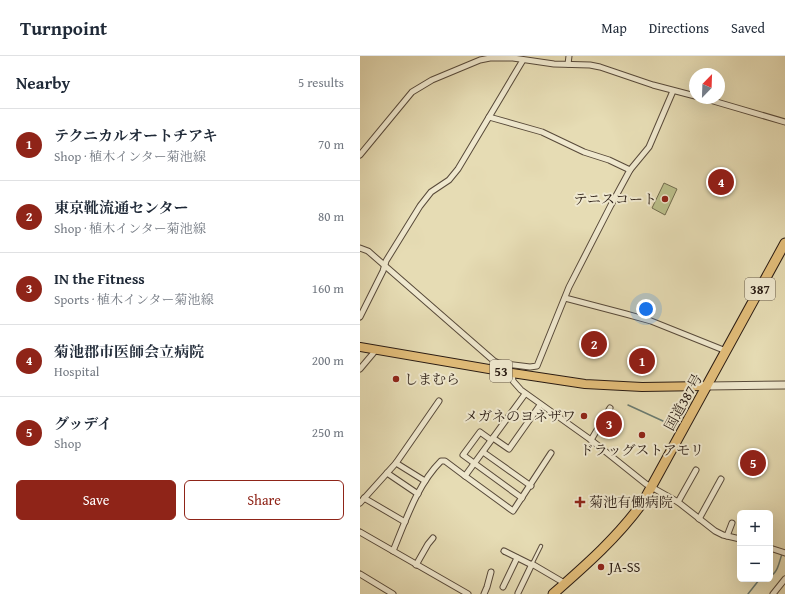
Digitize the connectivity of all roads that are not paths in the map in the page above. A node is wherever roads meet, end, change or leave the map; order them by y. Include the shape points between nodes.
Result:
1 (569, 56) edge
2 (523, 60) junction
3 (568, 64) junction
4 (673, 91) junction
5 (689, 95) edge
6 (724, 104) edge
7 (489, 117) junction
8 (785, 122) edge
9 (360, 155) edge
10 (630, 170) junction
11 (785, 243) edge
12 (360, 248) edge
13 (384, 266) junction
14 (565, 298) junction
15 (360, 317) edge
16 (360, 347) edge
17 (376, 350) junction
18 (726, 351) junction
19 (498, 363) junction
20 (360, 369) edge
21 (502, 371) junction
22 (512, 373) junction
23 (785, 384) edge
24 (707, 386) junction
25 (525, 394) junction
26 (439, 401) dead end
27 (540, 405) junction
28 (610, 408) dead end
29 (492, 439) junction
30 (591, 440) junction
31 (483, 452) junction
32 (552, 453) dead end
33 (396, 463) junction
34 (474, 464) junction
35 (696, 470) dead end
36 (387, 473) junction
37 (465, 476) junction
38 (721, 479) dead end
39 (425, 481) junction
40 (531, 486) junction
41 (652, 487) junction
42 (418, 494) junction
43 (364, 498) junction
44 (522, 498) junction
45 (678, 502) junction
46 (360, 503) edge
47 (699, 518) junction
48 (405, 522) junction
49 (732, 523) dead end
50 (360, 532) edge
51 (727, 536) junction
52 (434, 538) dead end
53 (737, 538) edge
54 (541, 546) dead end
55 (773, 549) edge
56 (392, 551) junction
57 (504, 551) dead end
58 (785, 553) edge
59 (517, 558) junction
60 (416, 565) junction
61 (532, 565) junction
62 (491, 572) dead end
63 (360, 574) edge
64 (785, 579) edge
65 (564, 585) junction
66 (503, 587) dead end
67 (518, 593) edge
68 (393, 594) edge
69 (468, 594) edge
70 (484, 594) edge
71 (553, 594) edge
72 (773, 594) edge

1 - 3 street
2 - 3 street
2 - 7 street
2 - 9 street via 480,60 432,80 405,99
3 - 4 street via 600,67
4 - 5 street
4 - 10 street via 649,147
6 - 8 street
7 - 10 street via 542,132
7 - 13 street via 458,169 449,180 431,192 420,206
10 - 14 street
11 - 18 highway, 国道387号 / 387
12 - 13 street via 368,251
13 - 15 street
13 - 19 street
14 - 18 street via 651,322
14 - 19 street via 537,366
16 - 17 main road, 53
17 - 20 street
17 - 21 main road, 53
18 - 24 highway, 国道387号 / 387
19 - 21 street
21 - 22 main road, 53
22 - 24 main road, 53 via 609,386
22 - 25 street via 516,386
23 - 24 street
24 - 41 highway, 国道387号 / 387
25 - 27 street
25 - 29 street
26 - 33 street
27 - 29 street via 509,449
27 - 30 street
28 - 30 street
29 - 31 street
29 - 34 street via 480,432 463,455
30 - 41 street via 634,476
31 - 34 street
31 - 40 street
32 - 40 street
33 - 36 street
33 - 39 street
34 - 37 street
34 - 44 street
35 - 45 street
36 - 42 street
36 - 43 street
37 - 39 street via 441,460
37 - 44 street via 513,511
38 - 47 street
39 - 42 street
40 - 44 street
41 - 45 street
41 - 65 highway, 国道387号 / 387 via 617,535
42 - 48 street
43 - 46 street
43 - 48 street
45 - 47 street
47 - 51 street via 715,531
48 - 56 street
49 - 51 street
50 - 56 street
51 - 53 street
52 - 60 street
54 - 61 lane
55 - 58 street
56 - 60 street
57 - 59 street
59 - 61 street
59 - 66 street
60 - 69 street
61 - 65 street
61 - 67 street
62 - 70 street
63 - 68 street
64 - 72 street
65 - 71 highway, 国道387号 / 387

